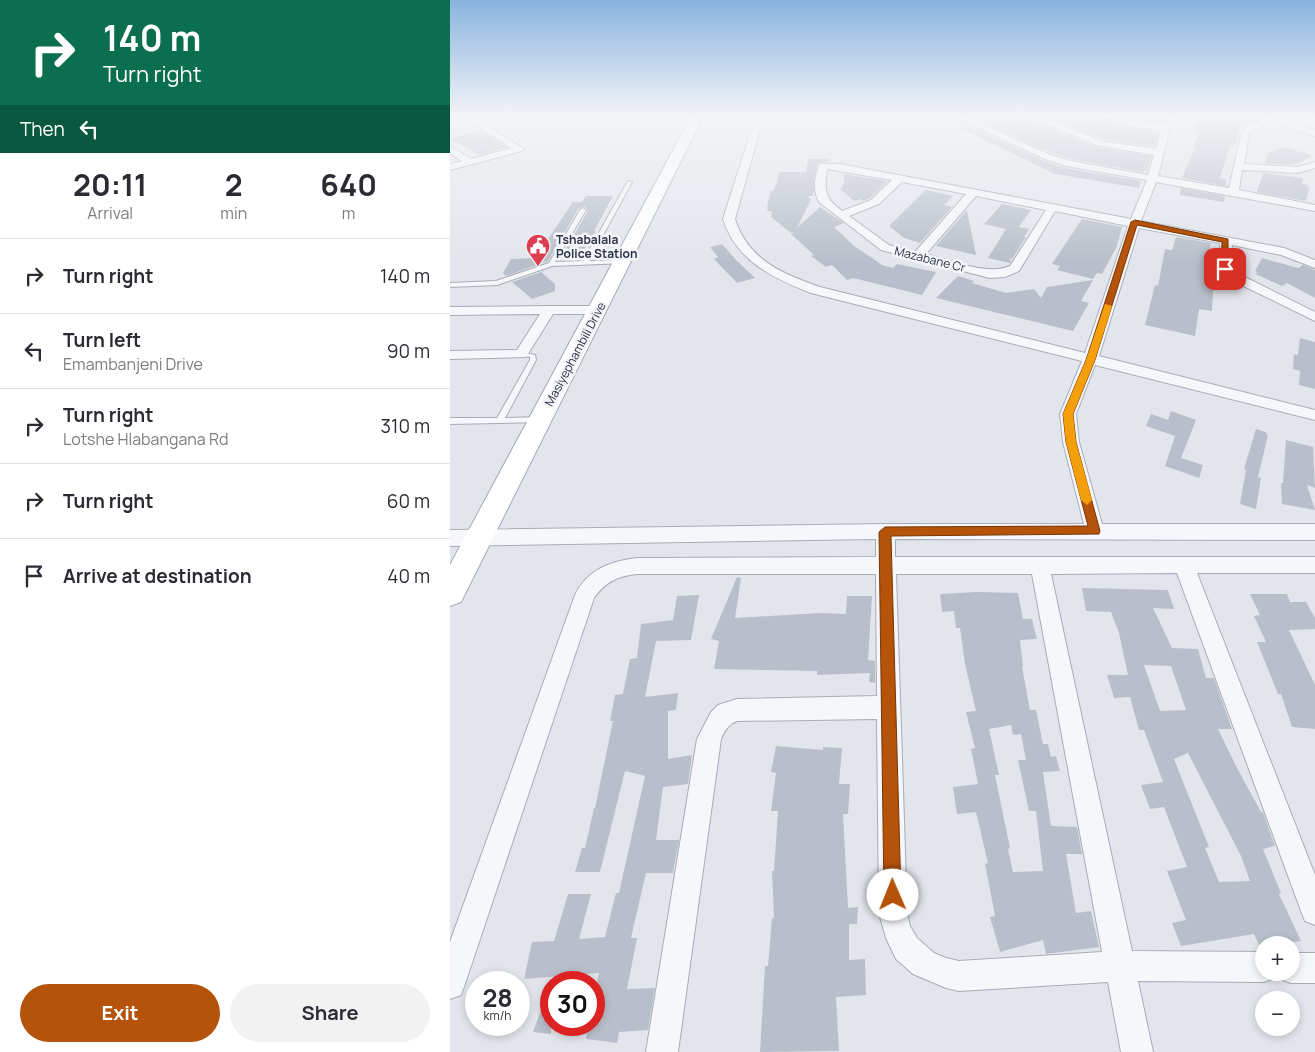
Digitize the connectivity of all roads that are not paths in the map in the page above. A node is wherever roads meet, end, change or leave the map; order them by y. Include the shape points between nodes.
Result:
1 (463, 164) edge
2 (673, 164) edge
3 (745, 164) edge
4 (1070, 164) edge
5 (1157, 164) edge
6 (1315, 166) edge
7 (1237, 167) joint
8 (450, 168) edge
9 (900, 179) junction
10 (1152, 180) junction
11 (630, 182) dead end
12 (974, 192) junction
13 (1233, 192) junction
14 (1052, 208) junction
15 (1315, 208) edge
16 (583, 210) dead end
17 (841, 215) junction
18 (1135, 222) junction
19 (1226, 240) junction
20 (918, 256) junction
21 (623, 262) junction
22 (584, 263) junction
23 (551, 264) junction
24 (1315, 264) edge
25 (450, 285) edge
26 (548, 310) junction
27 (599, 310) junction
28 (450, 311) edge
29 (1315, 317) edge
30 (521, 354) junction
31 (450, 355) edge
32 (1090, 360) junction
33 (1315, 415) edge
34 (500, 420) junction
35 (539, 420) junction
36 (450, 421) edge
37 (1095, 531) junction
38 (885, 532) junction
39 (1315, 532) edge
40 (450, 538) edge
41 (479, 538) junction
42 (1315, 565) edge
43 (1040, 566) junction
44 (1184, 566) junction
45 (887, 567) junction
46 (450, 593) edge
47 (890, 707) junction
48 (1315, 911) edge
49 (1119, 966) junction
50 (1255, 967) edge
51 (1300, 968) edge
52 (1315, 968) edge
53 (450, 984) edge
54 (662, 1052) edge
55 (1137, 1052) edge

1 - 8 street
2 - 21 main road, Masiyephambili Drive
3 - 32 street via 729,219 733,234 754,259 787,278 816,290
4 - 10 street
5 - 10 street
6 - 7 street via 1298,170
7 - 13 street
9 - 12 street
9 - 17 street via 875,202
9 - 17 street, Mazabane Cr via 824,166 821,198
10 - 13 street
10 - 18 street
11 - 22 lane
12 - 14 street
12 - 20 street
13 - 15 street
14 - 18 street
14 - 20 street, Mazabane Cr via 1015,268 1006,274 990,274
16 - 23 lane
17 - 20 street, Mazabane Cr via 885,248
18 - 19 street
18 - 32 street
19 - 24 street via 1294,254
19 - 29 street via 1225,269 1229,274
21 - 22 lane
21 - 27 main road, Masiyephambili Drive
22 - 23 lane
23 - 25 lane via 497,283
26 - 27 street
26 - 28 street
26 - 30 street
27 - 35 main road, Masiyephambili Drive
30 - 31 street
30 - 34 lane via 530,354 533,360
32 - 33 street
32 - 37 street via 1068,414 1068,428
34 - 35 lane
34 - 36 lane
35 - 41 main road, Masiyephambili Drive
37 - 38 street
37 - 39 street
38 - 41 street
38 - 45 street
40 - 41 street
41 - 46 main road, Masiyephambili Drive
42 - 44 street
43 - 44 street
43 - 45 street
43 - 49 street
44 - 48 street
45 - 47 street
45 - 53 street via 637,566 612,570 590,586
47 - 49 street via 893,913 894,923 906,948 930,969 959,976
47 - 54 street via 737,710 725,713 714,724 709,739
49 - 50 street
49 - 55 street
51 - 52 street

